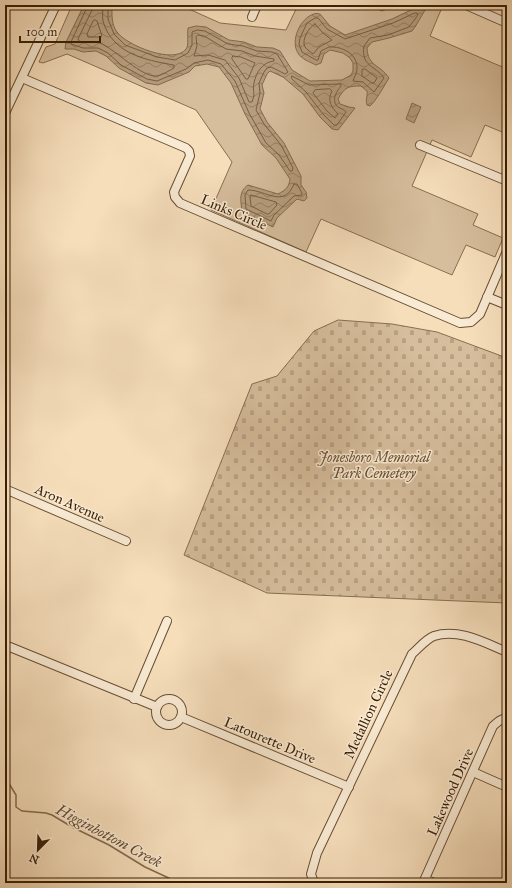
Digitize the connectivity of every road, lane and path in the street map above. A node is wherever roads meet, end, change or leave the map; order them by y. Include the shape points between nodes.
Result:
1 (56, 5) edge
2 (257, 5) edge
3 (466, 5) edge
4 (252, 17) dead end
5 (507, 23) edge
6 (22, 78) junction
7 (5, 113) edge
8 (420, 145) dead end
9 (507, 182) edge
10 (507, 251) edge
11 (488, 297) junction
12 (507, 305) edge
13 (5, 489) edge
14 (126, 541) dead end
15 (167, 621) dead end
16 (5, 645) edge
17 (507, 652) edge
18 (134, 699) junction
19 (157, 707) junction
20 (181, 717) junction
21 (507, 717) edge
22 (473, 772) junction
23 (348, 787) junction
24 (507, 787) edge
25 (424, 881) edge
26 (314, 883) edge
27 (434, 883) edge

1 - 6 street
2 - 4 street
3 - 5 street
6 - 7 street
6 - 11 street, Links Circle via 186,148 190,156 174,192 180,203 460,323 476,319
8 - 9 street
10 - 11 street, Links Circle
11 - 12 street
13 - 14 street, Aron Avenue
15 - 18 street
16 - 18 street
17 - 23 street, Medallion Circle via 464,635 434,636 424,643 412,654
18 - 19 street
19 - 20 street via 164,700 172,700 180,704
19 - 20 street via 157,716 166,725 175,724
20 - 23 street, Latourette Drive
21 - 22 street, Lakewood Drive via 493,726
22 - 24 street
22 - 25 street, Lakewood Drive
23 - 26 street, Medallion Circle via 317,853 311,874
25 - 27 street

